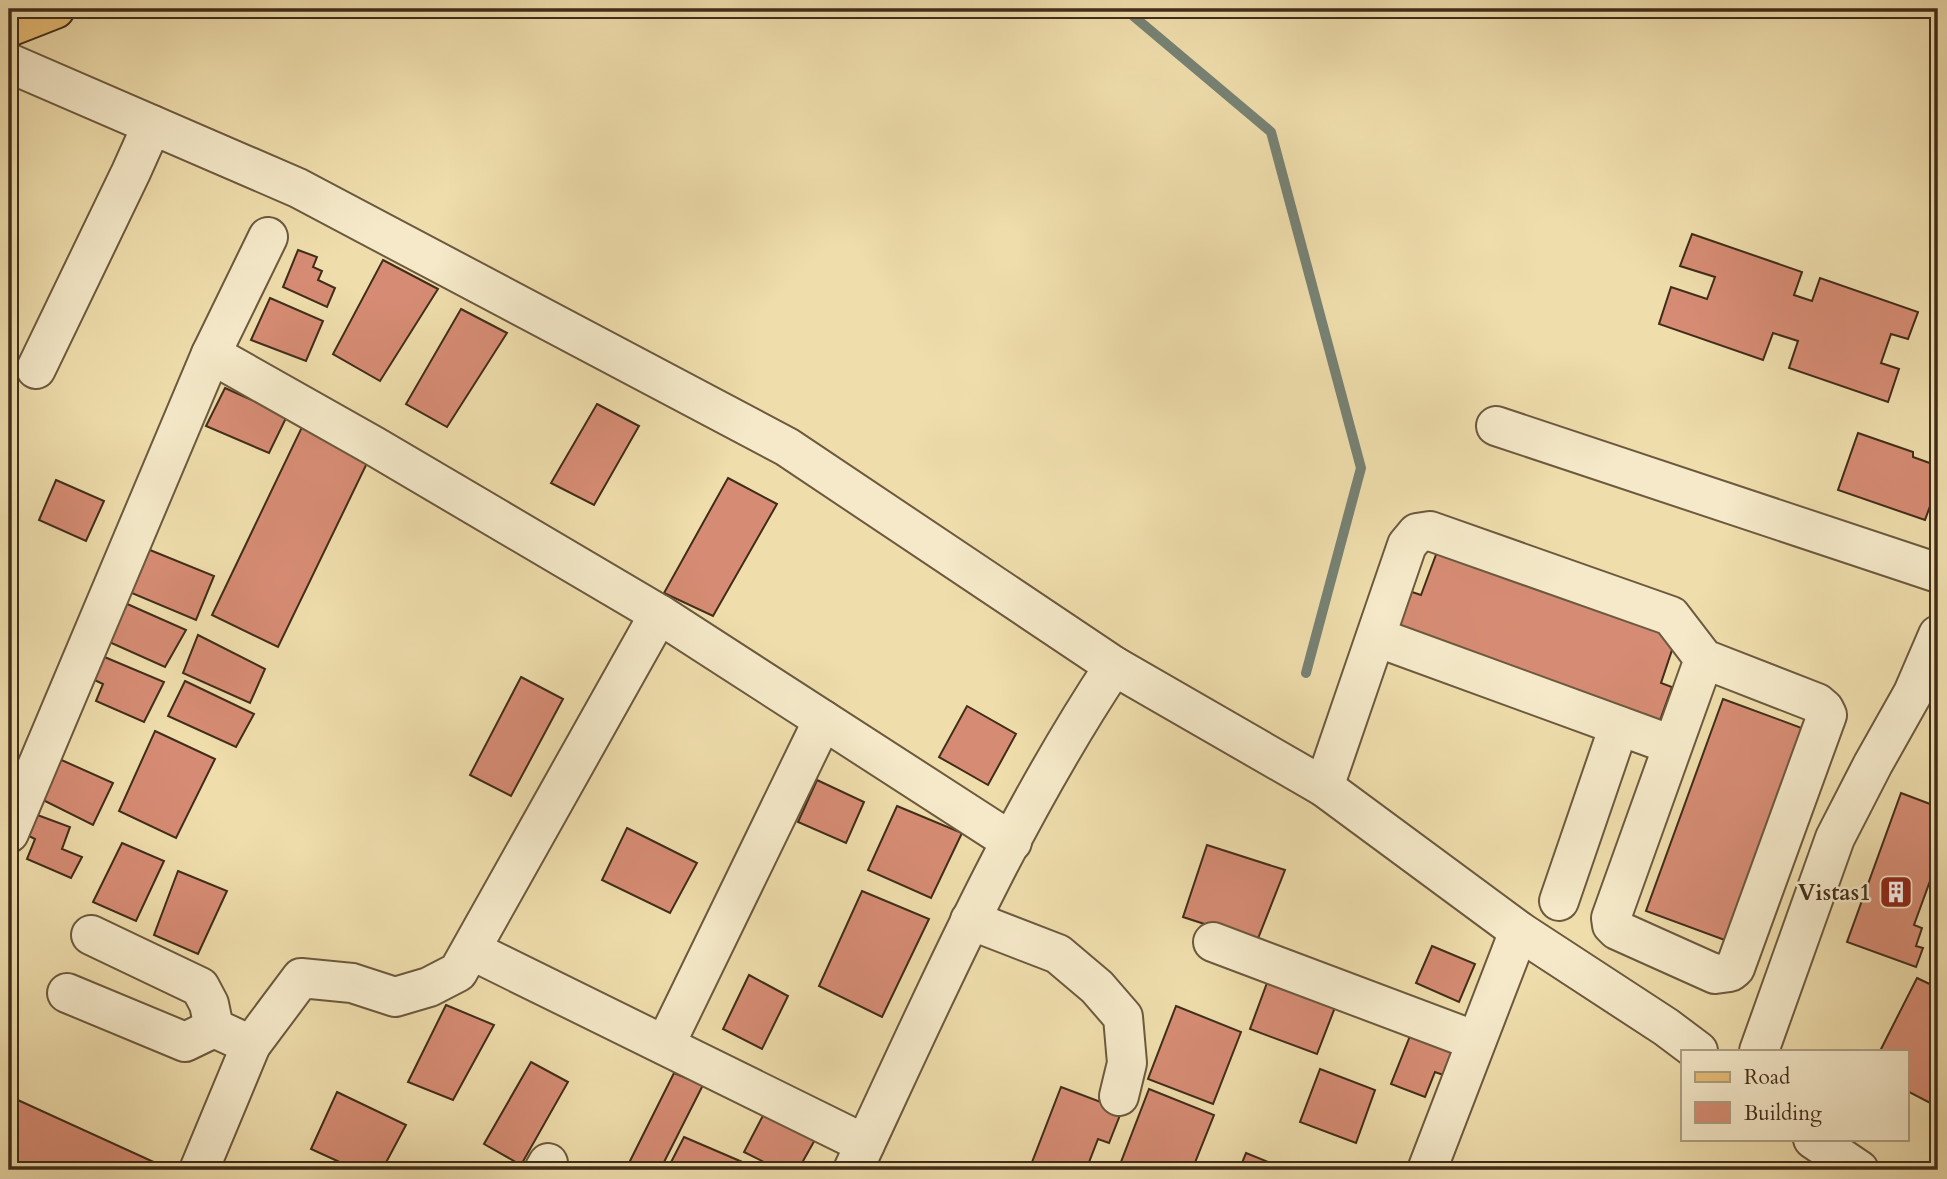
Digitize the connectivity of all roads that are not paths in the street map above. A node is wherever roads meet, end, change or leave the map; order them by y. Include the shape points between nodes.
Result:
1 (55, 9) edge
2 (9, 27) edge
3 (9, 62) edge
4 (152, 125) junction
5 (268, 237) dead end
6 (211, 354) junction
7 (36, 369) dead end
8 (1496, 426) dead end
9 (1938, 573) edge
10 (659, 614) junction
11 (1938, 635) edge
12 (1376, 637) junction
13 (1704, 659) junction
14 (1114, 666) junction
15 (823, 720) junction
16 (1619, 726) junction
17 (1672, 745) junction
18 (1324, 786) junction
19 (9, 834) edge
20 (1012, 842) junction
21 (1559, 901) dead end
22 (970, 920) junction
23 (1519, 931) junction
24 (91, 935) dead end
25 (1213, 942) dead end
26 (471, 950) junction
27 (67, 993) dead end
28 (214, 1028) junction
29 (1476, 1041) junction
30 (251, 1045) junction
31 (665, 1045) junction
32 (1697, 1050) edge
33 (1759, 1050) edge
34 (1119, 1096) dead end
35 (1814, 1140) edge
36 (859, 1157) edge
37 (199, 1170) edge
38 (1427, 1170) edge
39 (1859, 1170) edge

1 - 2 main road
3 - 4 street
4 - 7 street
4 - 14 street via 298,188 787,447
5 - 6 street
6 - 10 street
6 - 19 street
8 - 9 street
10 - 15 street
10 - 26 street
11 - 33 street via 1913,693 1835,838
12 - 13 street via 1407,545 1417,533 1430,531 1671,615
12 - 16 street
12 - 18 street
13 - 17 street
13 - 17 street via 1817,702 1827,715 1735,968 1723,974 1612,925
14 - 18 street
14 - 20 street via 1075,725
15 - 20 street
15 - 31 street
16 - 17 street
16 - 21 street
18 - 23 street
20 - 22 street
22 - 34 street via 1058,954 1115,1007 1123,1017 1127,1063
22 - 36 street
23 - 29 street
23 - 32 street
24 - 28 street via 200,987
25 - 29 street
26 - 30 street via 458,972 395,997 352,983 301,978
26 - 31 street
27 - 28 street via 185,1042
28 - 30 street
29 - 38 street
30 - 37 street
31 - 36 street
35 - 39 street

